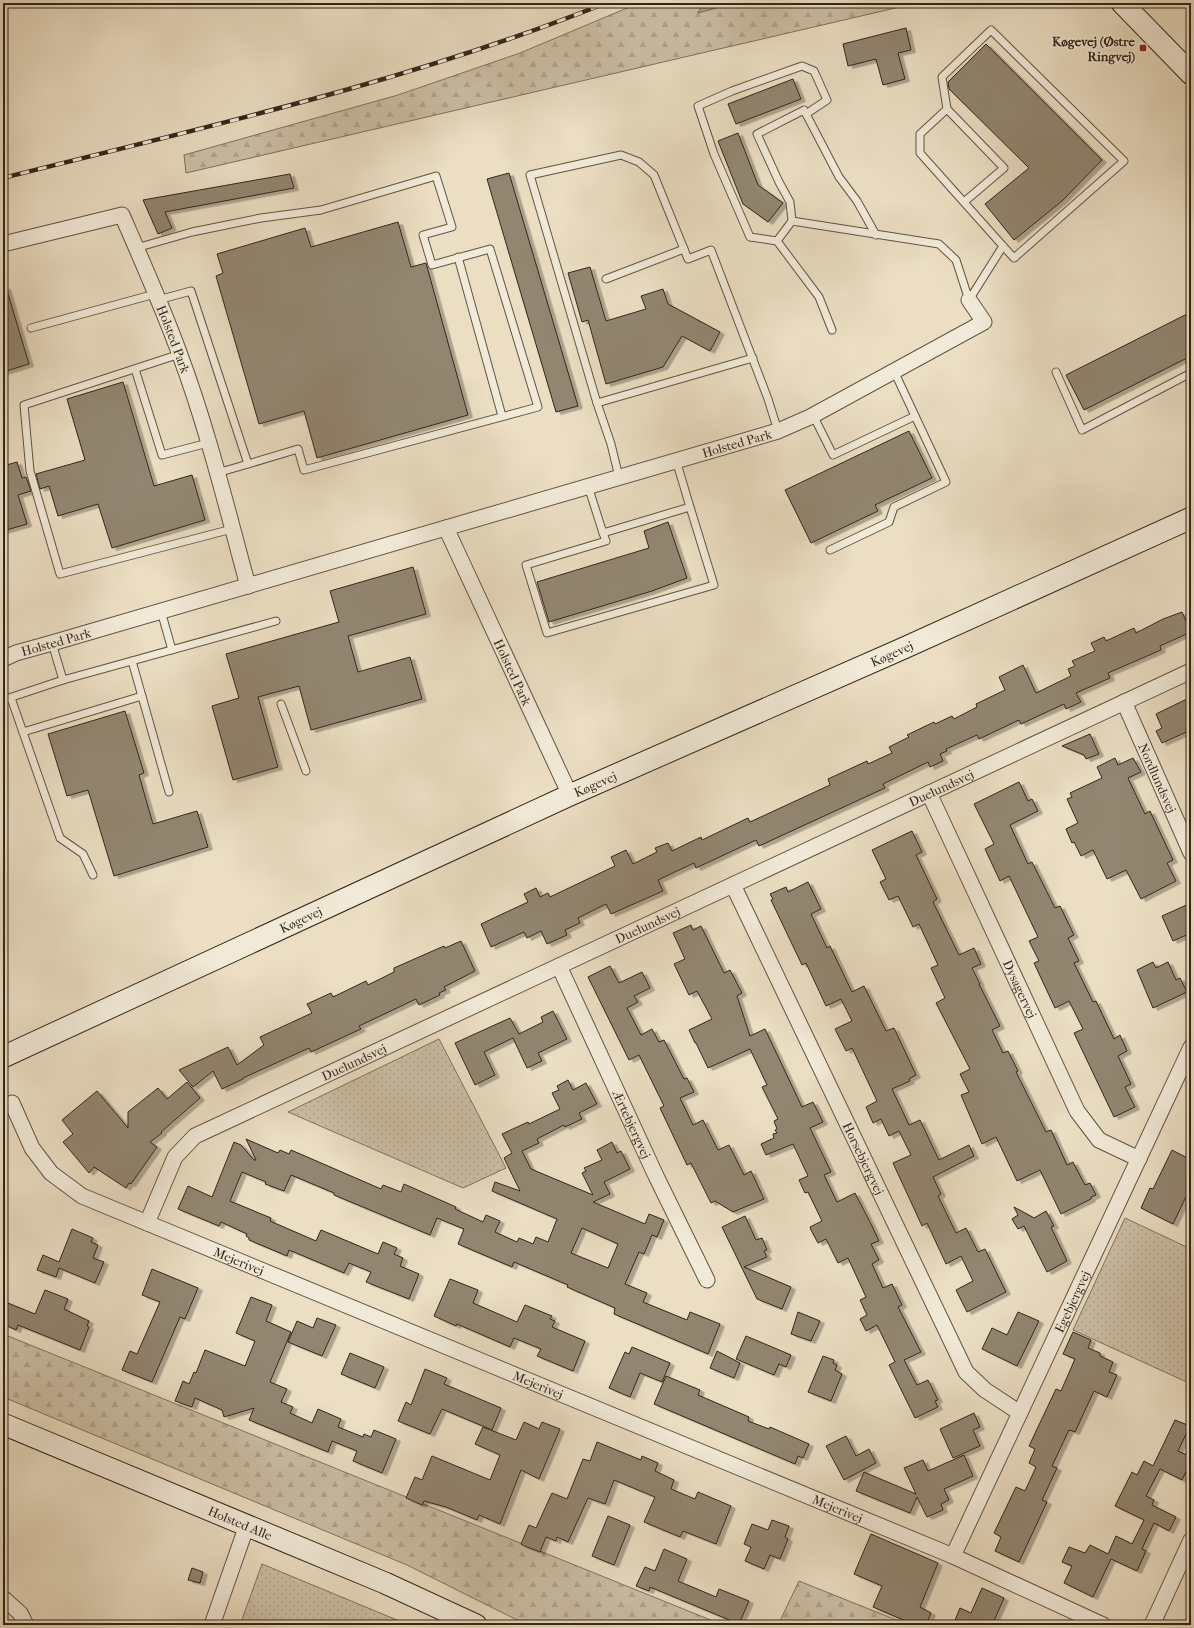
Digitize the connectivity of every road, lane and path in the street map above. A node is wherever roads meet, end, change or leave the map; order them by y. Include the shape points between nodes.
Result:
1 (1122, 3) edge
2 (1191, 74) edge
3 (946, 109) junction
4 (806, 114) junction
5 (964, 202) junction
6 (792, 221) junction
7 (876, 234) junction
8 (777, 241) junction
9 (3, 244) edge
10 (1003, 246) junction
11 (136, 248) junction
12 (684, 249) junction
13 (458, 257) junction
14 (606, 279) dead end
15 (156, 297) junction
16 (969, 300) junction
17 (31, 328) dead end
18 (832, 330) dead end
19 (180, 354) junction
20 (753, 358) junction
21 (135, 369) junction
22 (894, 371) junction
23 (1056, 372) dead end
24 (1191, 373) edge
25 (597, 403) junction
26 (813, 415) junction
27 (502, 416) junction
28 (915, 416) junction
29 (778, 431) junction
30 (208, 443) junction
31 (676, 460) junction
32 (248, 464) junction
33 (217, 473) junction
34 (619, 477) junction
35 (588, 486) junction
36 (690, 507) junction
37 (1191, 518) edge
38 (446, 528) junction
39 (232, 529) junction
40 (603, 533) junction
41 (830, 550) dead end
42 (248, 586) junction
43 (161, 611) junction
44 (276, 621) dead end
45 (52, 643) junction
46 (172, 650) junction
47 (3, 659) edge
48 (132, 661) junction
49 (1191, 671) edge
50 (63, 680) junction
51 (142, 696) junction
52 (11, 698) junction
53 (3, 700) edge
54 (1124, 702) junction
55 (281, 704) dead end
56 (23, 732) junction
57 (306, 772) dead end
58 (169, 792) dead end
59 (929, 793) junction
60 (570, 795) junction
61 (1191, 853) edge
62 (93, 874) dead end
63 (733, 885) junction
64 (559, 966) junction
65 (1191, 1047) edge
66 (3, 1057) edge
67 (12, 1103) dead end
68 (1139, 1158) junction
69 (147, 1223) junction
70 (707, 1280) dead end
71 (1020, 1413) junction
72 (3, 1424) edge
73 (247, 1525) junction
74 (1191, 1540) edge
75 (953, 1556) junction
76 (3, 1598) edge
77 (26, 1625) edge
78 (212, 1625) edge
79 (476, 1625) edge
80 (1103, 1625) edge
81 (1152, 1625) edge

1 - 2 street
3 - 5 lane via 920,134 920,153
3 - 5 lane via 1004,168
3 - 10 lane via 942,77 991,30 1124,161 1014,258
4 - 6 lane via 804,110 757,134 790,202
4 - 7 lane via 839,177 857,201
4 - 8 lane via 827,100 814,71 802,66 698,106 714,154 750,237
5 - 10 lane
6 - 7 lane
6 - 8 lane
7 - 16 lane via 940,244 956,260
8 - 18 lane via 819,297
9 - 11 street, Holsted Park via 122,215
10 - 16 lane
11 - 13 lane via 192,232 261,218 321,210 436,176 452,227 423,235 432,265
11 - 15 street, Holsted Park
12 - 14 lane
12 - 20 lane via 688,259 711,250
12 - 25 lane via 654,175 639,162 622,155 530,175
13 - 27 lane
13 - 27 lane via 490,249 538,407
15 - 17 lane
15 - 19 street, Holsted Park
15 - 32 lane via 191,291
16 - 22 street, Holsted Park via 984,322
19 - 21 lane
19 - 30 street, Holsted Park
20 - 25 lane
20 - 29 lane
21 - 30 lane via 162,455
21 - 39 lane via 24,405 30,471 60,574
22 - 26 street, Holsted Park
22 - 28 lane
23 - 24 lane via 1082,430
25 - 34 lane
26 - 28 lane via 833,455
26 - 29 street, Holsted Park
27 - 32 lane via 304,470 298,449
28 - 41 lane via 946,482 894,507 889,522
29 - 31 street, Holsted Park
30 - 33 street, Holsted Park
31 - 34 street, Holsted Park
31 - 36 lane
32 - 33 lane
33 - 39 street, Holsted Park
34 - 35 street, Holsted Park
35 - 38 street, Holsted Park
35 - 40 lane
36 - 40 lane
36 - 40 lane via 714,585 547,633 526,565 606,541
37 - 60 street, Køgevej via 890,655
38 - 42 street, Holsted Park
38 - 60 street, Holsted Park
39 - 42 street, Holsted Park
42 - 43 street, Holsted Park
43 - 45 street, Holsted Park
43 - 46 lane
44 - 46 lane
45 - 47 street, Holsted Park
45 - 50 lane
46 - 48 lane
48 - 50 lane
48 - 51 lane
49 - 54 street, Duelundsvej
50 - 52 lane
51 - 56 lane
51 - 58 lane
52 - 53 lane
52 - 56 lane
54 - 59 street, Duelundsvej
54 - 61 street, Nordlundsvej
55 - 57 lane
56 - 62 lane via 60,838 82,854
59 - 63 street, Duelundsvej
59 - 68 street, Dysagervej via 1077,1111 1099,1140
60 - 66 street, Køgevej
63 - 64 street, Duelundsvej
63 - 71 street, Horsebjergvej via 966,1372 985,1390
64 - 69 street, Duelundsvej via 194,1136 175,1157
64 - 70 street, Ærtebjergvej
65 - 68 street, Egebjergvej
67 - 69 street, Mejerivej via 32,1148 51,1172 82,1196
68 - 71 street, Egebjergvej
69 - 75 street, Mejerivej
71 - 75 street, Egebjergvej
72 - 73 street, Holsted Alle
73 - 78 street
73 - 79 street, Holsted Alle via 385,1583
74 - 81 street
75 - 80 street, Mejerivej
76 - 77 street via 20,1613

